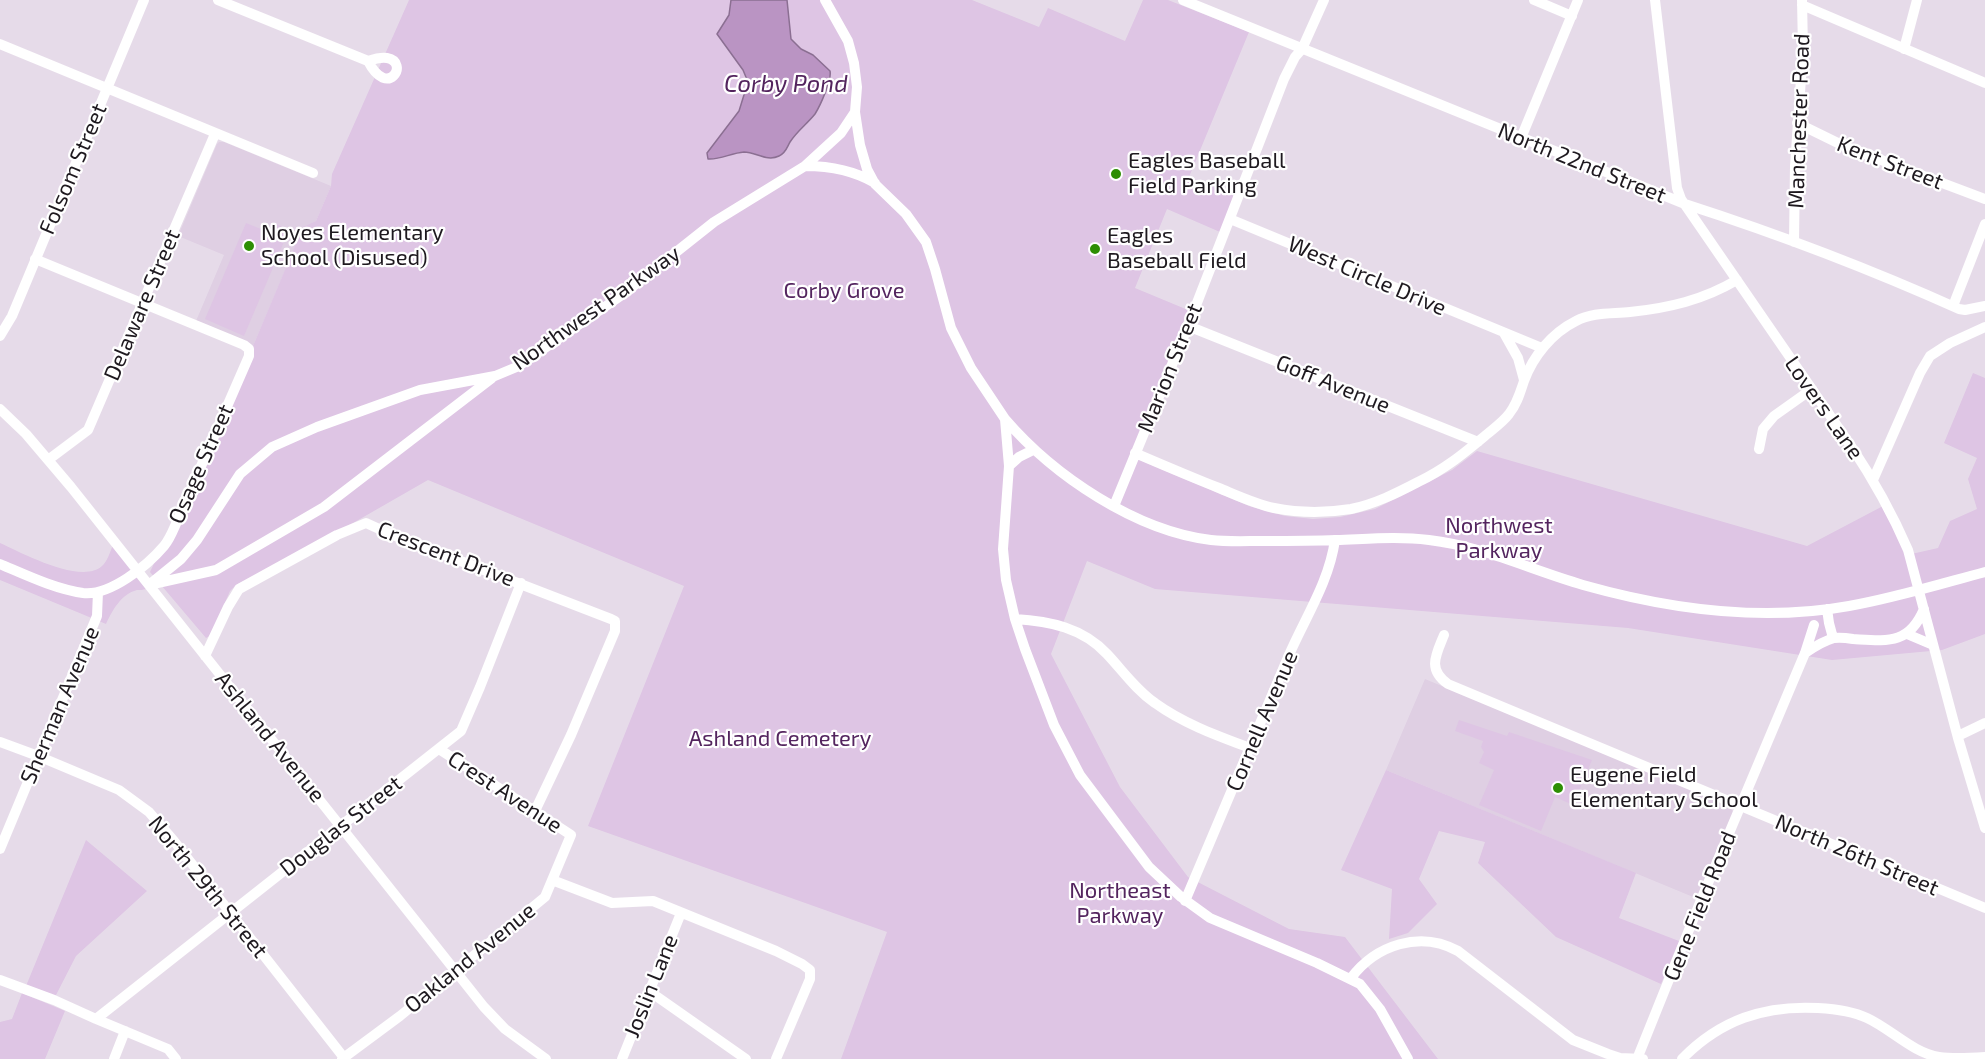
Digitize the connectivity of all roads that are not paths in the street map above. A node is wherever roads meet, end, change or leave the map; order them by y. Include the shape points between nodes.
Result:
1 (144, 0) edge
2 (218, 0) edge
3 (825, 0) edge
4 (1183, 0) edge
5 (1324, 0) edge
6 (1534, 0) edge
7 (1578, 0) edge
8 (1655, 0) edge
9 (1917, 0) edge
10 (1802, 2) edge
11 (1572, 16) junction
12 (0, 44) edge
13 (1302, 49) junction
14 (1904, 49) junction
15 (368, 61) dead end
16 (1985, 83) edge
17 (107, 88) junction
18 (855, 112) junction
19 (1797, 123) junction
20 (215, 134) junction
21 (1521, 138) junction
22 (806, 166) junction
23 (313, 173) dead end
24 (875, 184) junction
25 (1985, 199) edge
26 (1685, 204) junction
27 (1230, 219) junction
28 (1985, 224) edge
29 (1794, 242) junction
30 (35, 260) junction
31 (1737, 280) junction
32 (142, 303) junction
33 (1953, 306) junction
34 (1985, 306) edge
35 (1188, 326) junction
36 (1985, 327) edge
37 (1504, 333) junction
38 (0, 336) edge
39 (1542, 348) junction
40 (495, 376) junction
41 (1524, 380) junction
42 (1812, 389) junction
43 (0, 409) edge
44 (1005, 419) junction
45 (1478, 442) junction
46 (1759, 449) dead end
47 (1034, 450) junction
48 (1135, 453) junction
49 (48, 460) junction
50 (1009, 466) junction
51 (1873, 480) junction
52 (1114, 506) junction
53 (1335, 540) junction
54 (0, 564) edge
55 (139, 570) junction
56 (1985, 572) edge
57 (521, 583) junction
58 (149, 585) junction
59 (98, 592) junction
60 (1923, 605) junction
61 (1827, 609) junction
62 (1814, 611) junction
63 (1015, 619) junction
64 (1814, 625) junction
65 (1444, 634) dead end
66 (1907, 634) junction
67 (1829, 640) junction
68 (1933, 645) junction
69 (1805, 653) junction
70 (205, 656) junction
71 (1985, 723) edge
72 (1958, 736) junction
73 (0, 742) edge
74 (1250, 748) junction
75 (439, 749) junction
76 (38, 756) junction
77 (1741, 806) junction
78 (534, 813) junction
79 (341, 825) junction
80 (1985, 828) edge
81 (571, 836) joint
82 (0, 849) edge
83 (552, 880) junction
84 (1185, 901) junction
85 (1985, 908) edge
86 (231, 913) junction
87 (681, 913) junction
88 (456, 971) junction
89 (1350, 978) junction
90 (0, 980) edge
91 (649, 991) junction
92 (96, 1019) junction
93 (125, 1031) junction
94 (1985, 1057) edge
95 (344, 1058) edge
96 (1937, 1058) edge
97 (114, 1059) edge
98 (176, 1059) edge
99 (546, 1059) edge
100 (622, 1059) edge
101 (746, 1059) edge
102 (776, 1059) edge
103 (1408, 1059) edge
104 (1639, 1059) edge
105 (1682, 1059) edge

1 - 17 street, Folsom Street
2 - 15 street
3 - 18 street via 848,41 854,63
4 - 13 street, North 22nd Street
5 - 13 street, Marion Street
6 - 11 street
7 - 11 street
8 - 26 street, Lovers Lane via 1677,188
9 - 14 street
10 - 14 street
10 - 19 street, Manchester Road
11 - 21 street
12 - 17 street
13 - 21 street, North 22nd Street
13 - 27 street, Marion Street via 1284,79
14 - 16 street
17 - 20 street
17 - 30 street, Folsom Street
18 - 22 street, Northwest Parkway via 841,133
18 - 24 street via 862,153
19 - 25 street, Kent Street via 1844,146
19 - 29 street, Manchester Road
20 - 23 street
20 - 32 street, Delaware Street
21 - 26 street, North 22nd Street
22 - 24 street via 844,170
22 - 40 street, Northwest Parkway via 714,222 622,295 519,366
24 - 44 street via 906,214 926,242 951,328 971,368
26 - 29 street, North 22nd Street
26 - 31 street, Lovers Lane
27 - 35 street, Marion Street
27 - 37 street, West Circle Drive
28 - 33 street
29 - 33 street, North 22nd Street
30 - 32 street
30 - 38 street, Folsom Street
31 - 39 street via 1719,291 1666,308 1596,314 1576,321
31 - 42 street, Lovers Lane
32 - 49 street, Delaware Street via 88,430
32 - 55 street, Osage Street via 244,345 249,356 166,544
33 - 34 street, North 22nd Street via 1965,310
35 - 45 street, Goff Avenue
35 - 48 street, Marion Street
36 - 51 street via 1930,356
37 - 39 street, West Circle Drive
37 - 41 street via 1518,358
39 - 41 street
40 - 58 street via 300,522 216,570
40 - 58 street, Northwest Parkway via 420,390 272,447 234,482 181,559
41 - 45 street via 1518,402 1509,415
42 - 46 street via 1774,416 1763,429
42 - 51 street, Lovers Lane
43 - 49 street, Ashland Avenue
44 - 47 street
44 - 50 street
45 - 48 street via 1436,473 1389,496 1352,508 1325,511 1272,508
47 - 50 street
47 - 52 street
48 - 52 street, Marion Street
49 - 55 street, Ashland Avenue
50 - 63 street via 1003,549
51 - 60 street, Lovers Lane via 1908,550
52 - 53 street via 1164,530 1212,540
53 - 62 street via 1404,537 1452,543 1582,585 1676,606 1749,612
53 - 74 street, Cornell Avenue via 1325,582
54 - 59 street via 74,591
55 - 58 street, Ashland Avenue
55 - 59 street, Osage Street
56 - 61 street
57 - 70 street, Crescent Drive via 366,523 238,589
57 - 75 street, Douglas Street via 466,722
57 - 78 street, Crescent Drive via 615,621 615,631
58 - 70 street, Ashland Avenue
59 - 76 street, Sherman Avenue via 97,616
60 - 66 street via 1916,626
60 - 68 street, Lovers Lane
61 - 62 street
61 - 67 street
62 - 64 street
63 - 74 street via 1044,621 1081,633 1159,706 1209,733
63 - 84 street via 1054,725 1080,775 1149,867
64 - 67 street via 1818,636
64 - 69 street, Gene Field Road
65 - 77 street, North 26th Street via 1434,666 1439,678 1448,684
66 - 67 street via 1888,640
66 - 68 street
67 - 69 street
68 - 72 street, Lovers Lane
69 - 77 street, Gene Field Road
70 - 79 street, Ashland Avenue
71 - 72 street
72 - 80 street, Lovers Lane
73 - 76 street, North 29th Street
74 - 84 street, Cornell Avenue
75 - 78 street, Crest Avenue
75 - 79 street, Douglas Street
76 - 82 street, Sherman Avenue
76 - 86 street, North 29th Street via 135,800 174,841
77 - 85 street, North 26th Street
77 - 104 street, Gene Field Road
78 - 81 street, Crest Avenue
79 - 86 street, Douglas Street
79 - 88 street, Ashland Avenue
81 - 83 street, Oakland Avenue
83 - 87 street via 612,903 653,901
83 - 88 street, Oakland Avenue via 545,897
84 - 89 street via 1219,922
86 - 92 street, Douglas Street
86 - 95 street, North 29th Street
87 - 91 street, Joslin Lane
87 - 102 street via 793,959 810,970 810,979
88 - 95 street, Oakland Avenue
88 - 99 street, Ashland Avenue via 505,1029
89 - 103 street via 1360,984 1380,1010
89 - 104 street via 1375,954 1391,947 1415,941 1440,943 1458,951 1573,1040 1620,1058
90 - 92 street
91 - 100 street, Joslin Lane
91 - 101 street
92 - 93 street
93 - 97 street
93 - 98 street via 168,1049
94 - 96 street
96 - 105 street via 1866,1017 1809,1008 1766,1010 1732,1023 1696,1045

